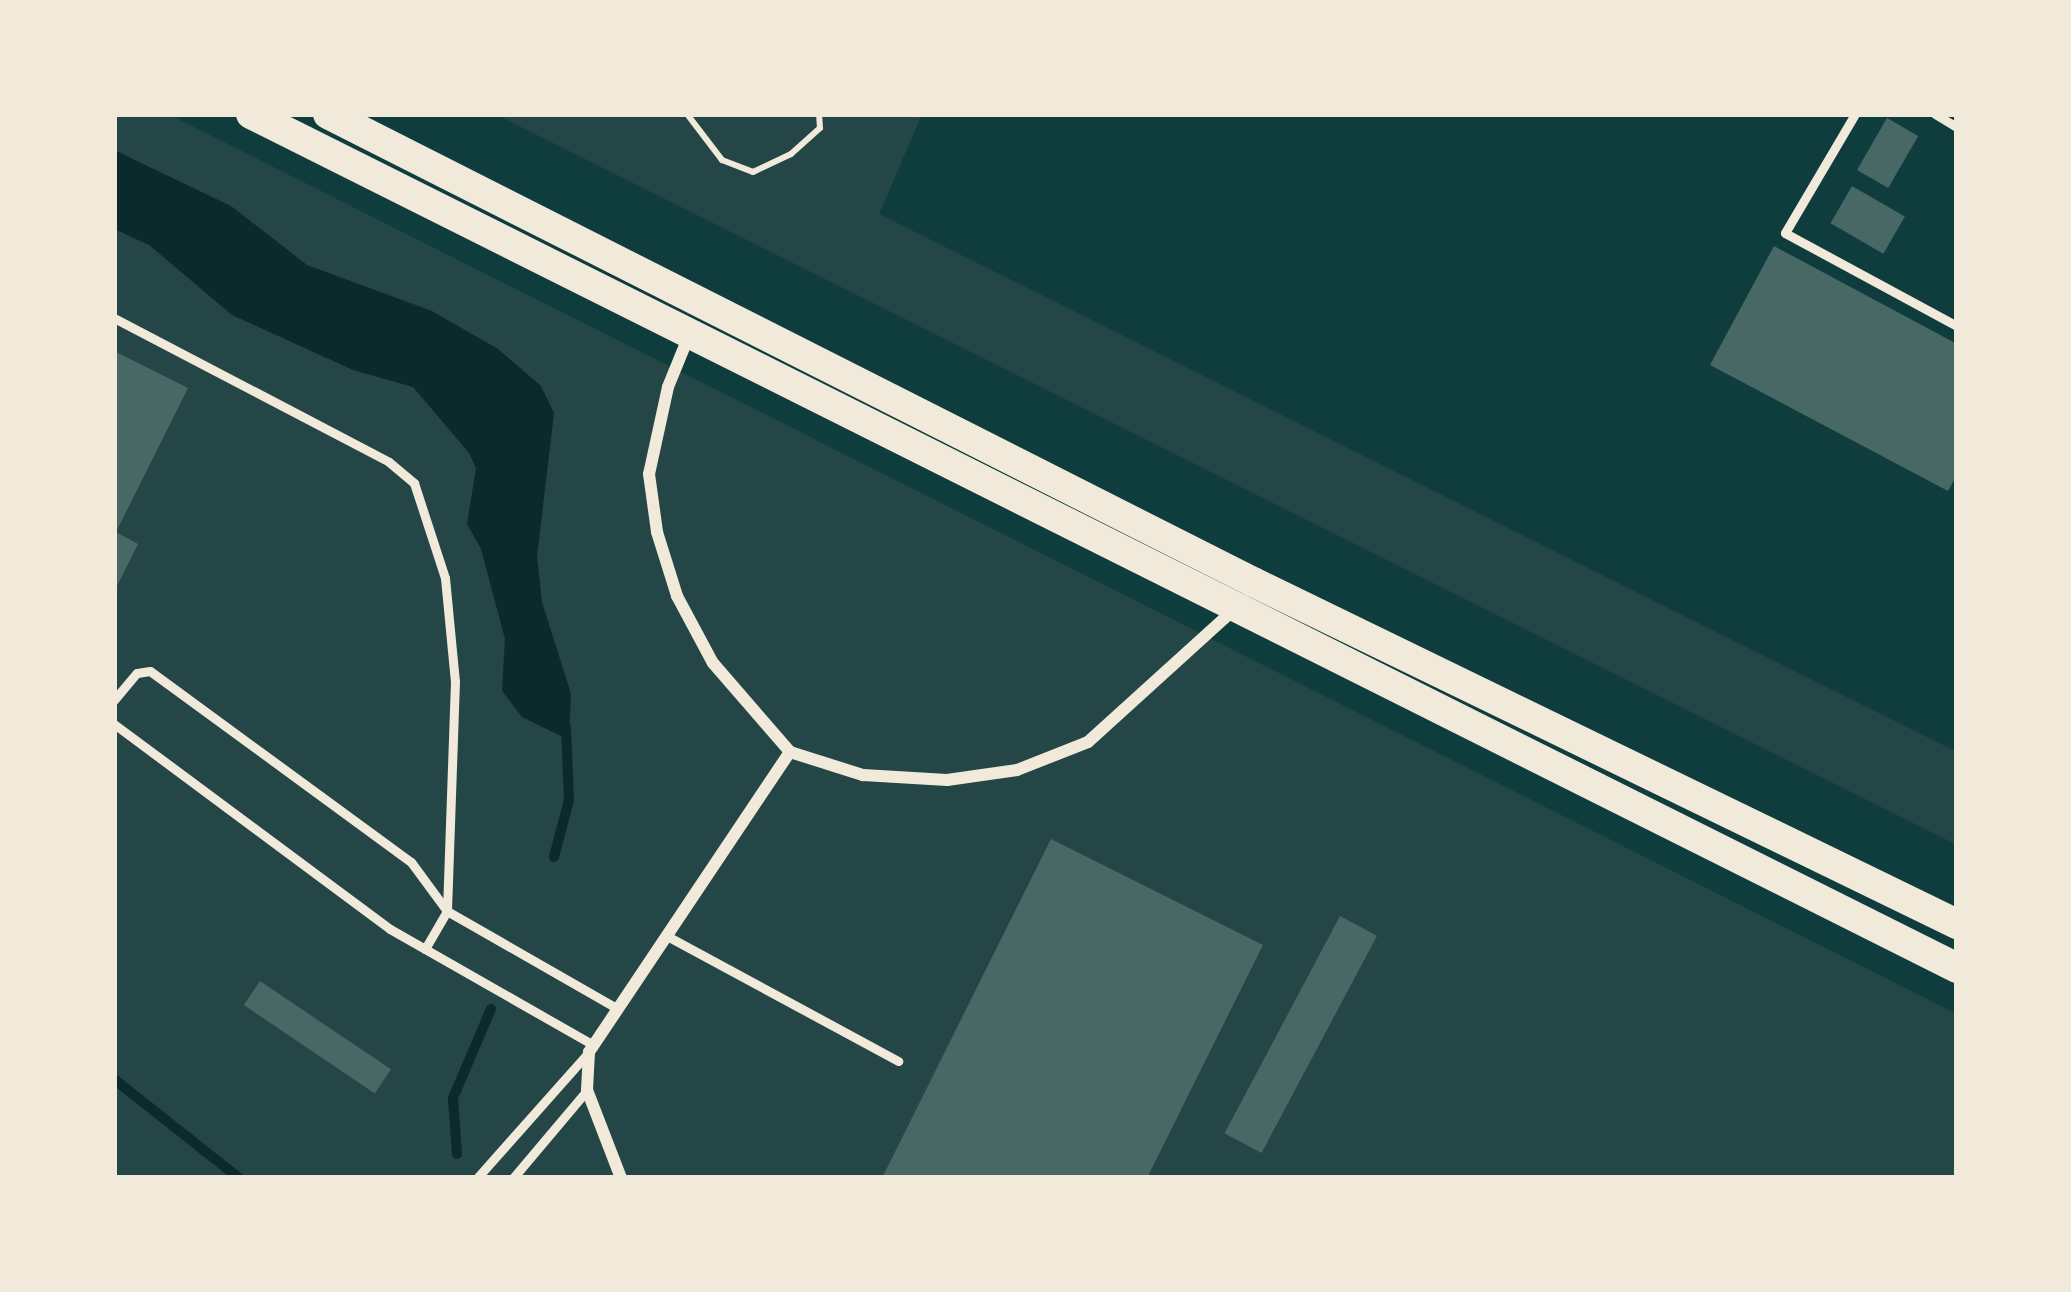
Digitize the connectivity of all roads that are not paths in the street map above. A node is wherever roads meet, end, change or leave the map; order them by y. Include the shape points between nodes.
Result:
1 (251, 114) edge
2 (328, 114) edge
3 (1855, 114) edge
4 (1935, 114) edge
5 (1957, 127) edge
6 (703, 304) junction
7 (114, 318) edge
8 (1957, 326) edge
9 (690, 334) junction
10 (1253, 581) junction
11 (1235, 610) junction
12 (114, 700) edge
13 (114, 724) edge
14 (790, 752) junction
15 (447, 911) junction
16 (1957, 924) edge
17 (667, 936) junction
18 (425, 950) junction
19 (1957, 968) edge
20 (618, 1009) junction
21 (591, 1049) junction
22 (898, 1061) dead end
23 (587, 1090) junction
24 (477, 1178) edge
25 (513, 1178) edge
26 (620, 1178) edge

1 - 9 main road
2 - 6 main road
3 - 8 lane via 1785,233
4 - 5 lane
6 - 9 street
6 - 10 main road
7 - 15 lane via 414,483 445,578 455,680
9 - 11 main road
9 - 14 street via 668,387 650,474 657,532 677,596 713,663
10 - 11 street
10 - 16 main road
11 - 14 street via 1102,732 1017,770 947,780 862,775
11 - 19 main road
12 - 15 lane via 136,673 150,671 411,862
13 - 18 lane
14 - 17 street
15 - 18 lane
15 - 20 lane
17 - 20 street
17 - 22 lane
18 - 21 lane
20 - 21 street
21 - 23 street
21 - 24 lane
23 - 25 lane
23 - 26 street

